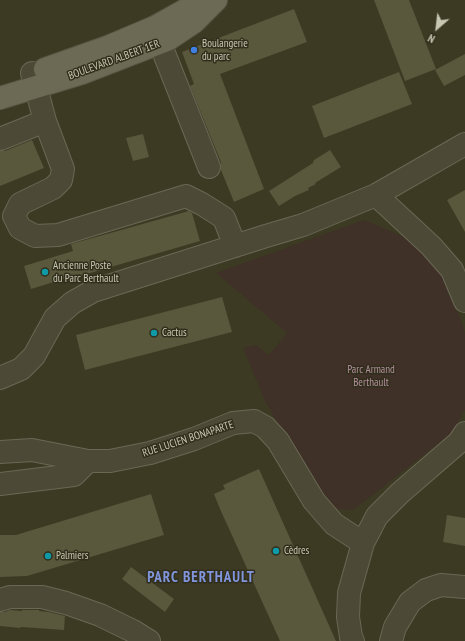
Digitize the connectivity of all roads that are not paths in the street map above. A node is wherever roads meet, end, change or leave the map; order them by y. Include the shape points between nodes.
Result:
1 (203, 0) edge
2 (216, 0) edge
3 (158, 35) junction
4 (34, 80) junction
5 (0, 83) edge
6 (0, 98) edge
7 (45, 121) junction
8 (0, 139) edge
9 (465, 144) edge
10 (209, 167) dead end
11 (376, 195) junction
12 (235, 246) junction
13 (465, 301) edge
14 (0, 378) edge
15 (465, 433) edge
16 (0, 452) edge
17 (88, 461) junction
18 (0, 484) edge
19 (363, 543) junction
20 (465, 587) edge
21 (0, 600) edge
22 (149, 641) edge
23 (353, 641) edge
24 (391, 641) edge

1 - 3 main road, BOULEVARD ALBERT 1ER
2 - 3 main road, BOULEVARD ALBERT 1ER via 194,22 166,40
3 - 4 main road, BOULEVARD ALBERT 1ER via 110,46 56,66
3 - 10 street
4 - 5 main road, BOULEVARD ALBERT 1ER
4 - 6 main road, BOULEVARD ALBERT 1ER
4 - 7 street
7 - 8 street
7 - 12 street via 64,169 61,180 53,188 20,204 14,216 20,228 34,236 58,235 186,196 224,218
9 - 11 street
11 - 12 street via 304,225
11 - 13 street via 431,246 452,270
12 - 14 street via 93,291 72,303 55,318 34,356 21,369
15 - 19 street via 459,442 377,516
16 - 17 street, RUE LUCIEN BONAPARTE via 32,450
17 - 18 street via 74,475
17 - 19 street, RUE LUCIEN BONAPARTE via 110,461 150,453 233,423 254,421 265,426 278,441 314,501 334,524
19 - 23 street via 349,593 348,617
20 - 24 street via 441,585 426,590 410,602 395,627
21 - 22 street via 10,597 42,597 66,603 100,615

